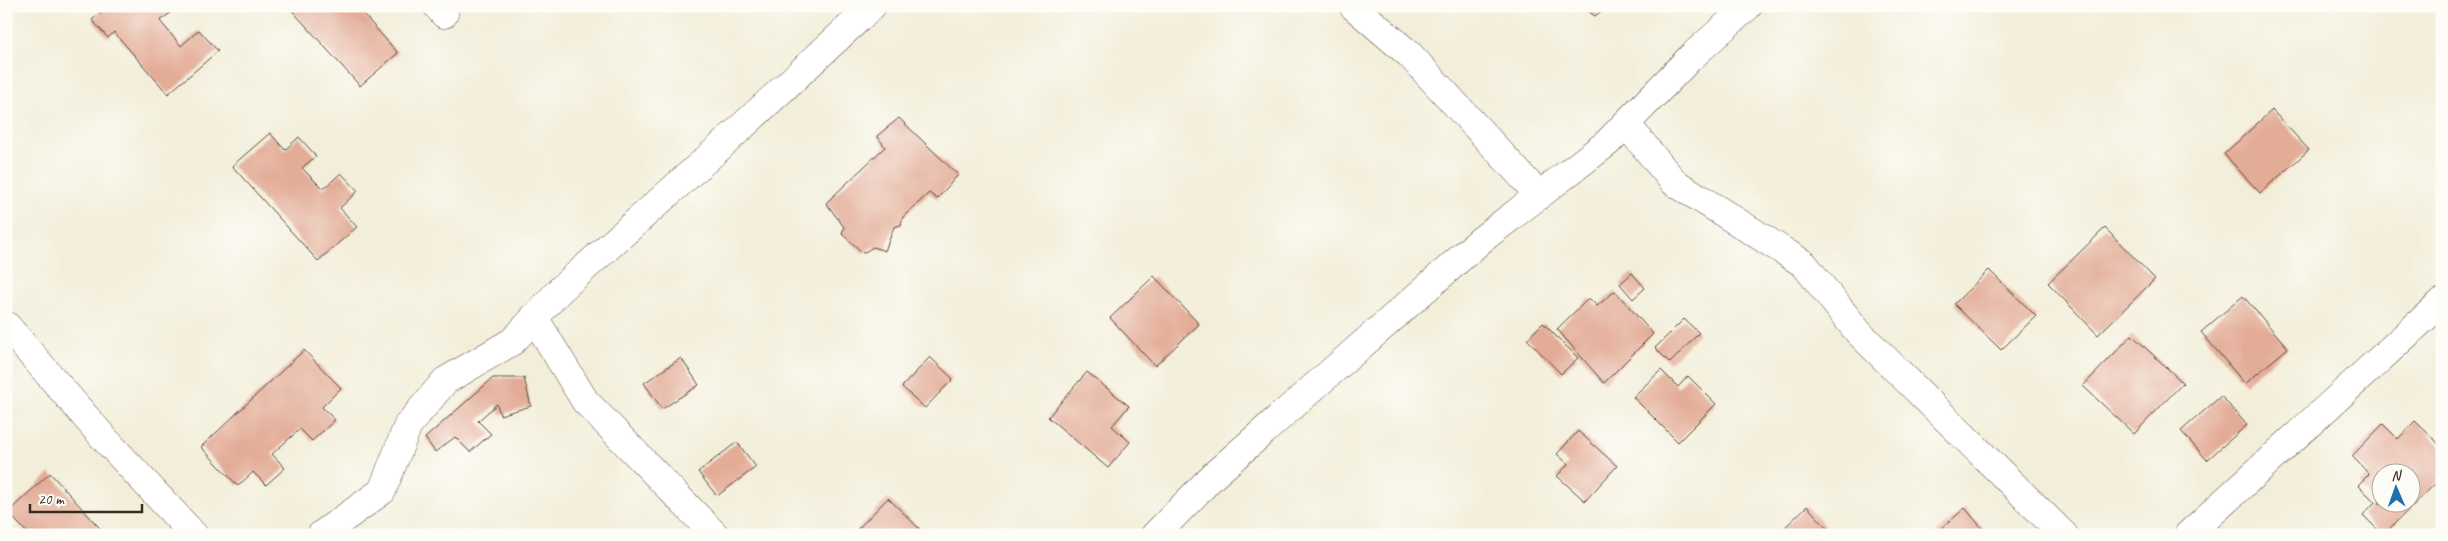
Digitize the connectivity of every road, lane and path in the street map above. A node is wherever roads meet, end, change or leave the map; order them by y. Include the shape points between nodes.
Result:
1 (872, 6) edge
2 (1353, 6) edge
3 (1748, 6) edge
4 (1626, 124) junction
5 (1539, 195) junction
6 (2442, 302) edge
7 (534, 317) junction
8 (6, 325) edge
9 (194, 535) edge
10 (321, 535) edge
11 (714, 535) edge
12 (1156, 535) edge
13 (2064, 535) edge
14 (2188, 535) edge

1 - 7 street
2 - 5 street via 1410,55
3 - 4 street via 1690,58
4 - 5 street via 1607,143
4 - 13 street via 1674,182 1804,264 1859,333
5 - 12 street via 1481,240 1214,475
6 - 14 street
7 - 10 street via 513,341 445,381 408,425 382,491
7 - 11 street via 585,401
8 - 9 street

